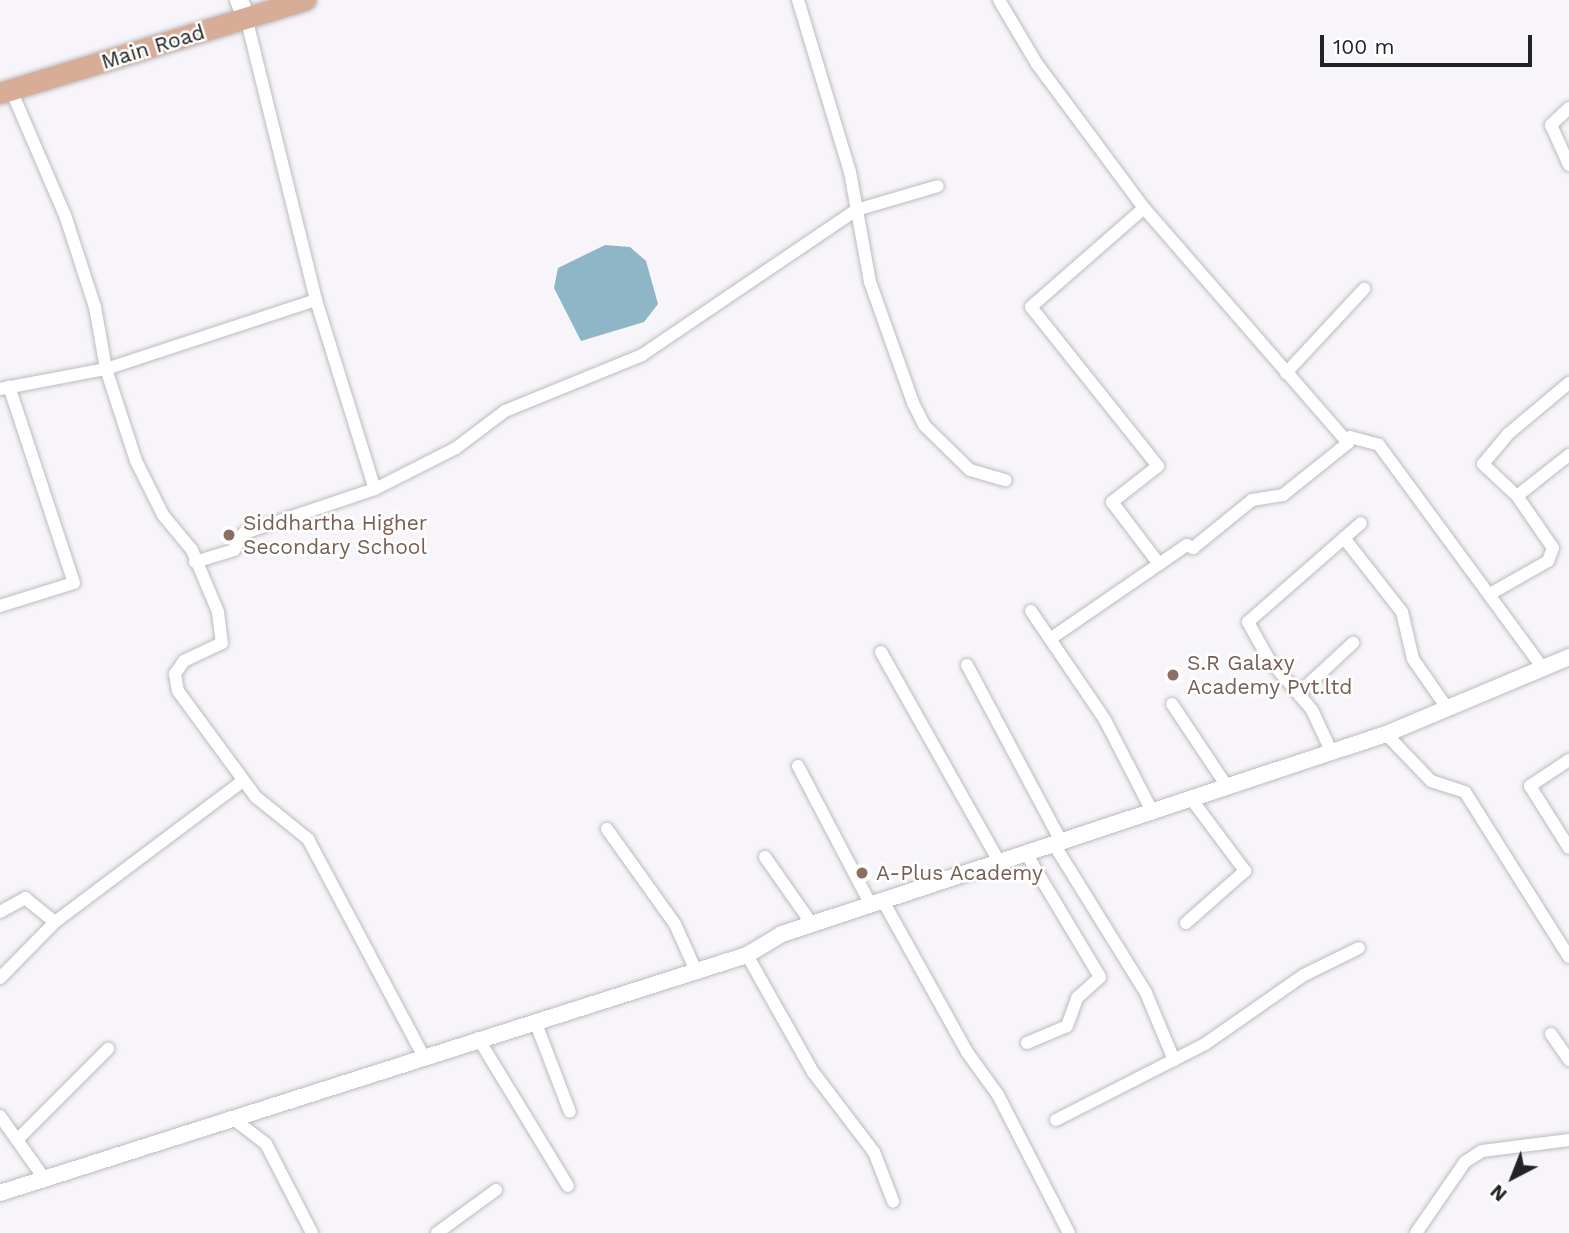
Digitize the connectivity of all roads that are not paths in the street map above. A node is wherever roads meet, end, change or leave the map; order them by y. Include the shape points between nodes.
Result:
1 (305, 0) edge
2 (798, 0) edge
3 (999, 0) edge
4 (242, 9) edge
5 (5, 92) edge
6 (1569, 108) edge
7 (1569, 165) edge
8 (938, 186) dead end
9 (1144, 208) junction
10 (856, 210) junction
11 (1364, 289) dead end
12 (316, 300) junction
13 (106, 369) junction
14 (1286, 373) junction
15 (1569, 383) edge
16 (5, 387) edge
17 (1348, 443) junction
18 (1567, 462) edge
19 (1006, 480) dead end
20 (375, 489) junction
21 (1517, 496) junction
22 (1361, 523) dead end
23 (1344, 538) junction
24 (195, 562) junction
25 (1159, 564) junction
26 (1490, 594) junction
27 (0, 606) edge
28 (1031, 611) dead end
29 (1050, 639) junction
30 (1353, 643) dead end
31 (881, 652) dead end
32 (1569, 657) edge
33 (967, 665) dead end
34 (1543, 668) junction
35 (1298, 694) junction
36 (1172, 704) dead end
37 (1447, 708) junction
38 (1386, 734) junction
39 (1332, 753) junction
40 (1569, 760) edge
41 (798, 766) dead end
42 (243, 781) junction
43 (1228, 788) junction
44 (1192, 800) junction
45 (1153, 813) junction
46 (607, 829) dead end
47 (1059, 844) junction
48 (1569, 848) edge
49 (1027, 855) junction
50 (765, 857) dead end
51 (1000, 863) junction
52 (877, 903) junction
53 (0, 912) edge
54 (55, 922) junction
55 (1186, 923) dead end
56 (812, 925) junction
57 (1359, 948) dead end
58 (747, 955) junction
59 (1569, 957) edge
60 (696, 971) junction
61 (0, 978) edge
62 (535, 1021) junction
63 (1550, 1034) dead end
64 (478, 1038) junction
65 (1027, 1043) dead end
66 (108, 1049) dead end
67 (423, 1055) junction
68 (1174, 1060) junction
69 (1569, 1060) edge
70 (570, 1112) dead end
71 (0, 1116) edge
72 (231, 1117) junction
73 (1056, 1120) dead end
74 (17, 1140) junction
75 (1569, 1140) edge
76 (44, 1178) junction
77 (568, 1186) dead end
78 (496, 1190) dead end
79 (0, 1193) edge
80 (894, 1201) dead end
81 (312, 1233) edge
82 (437, 1233) edge
83 (1069, 1233) edge
84 (1416, 1233) edge

1 - 4 main road, Main Road
2 - 10 street
3 - 9 street via 1037,64
4 - 5 main road, Main Road
4 - 12 street
5 - 13 street via 66,219 95,307
6 - 7 street via 1550,125
8 - 10 street
9 - 14 street
9 - 25 street via 1031,307 1158,466 1112,502
10 - 19 street via 870,282 924,425 970,470
10 - 20 street via 642,355 505,411 456,448
11 - 14 street
12 - 13 street
12 - 20 street
13 - 16 street
13 - 24 street via 142,473
14 - 17 street
15 - 21 street via 1508,434 1483,464
16 - 27 street via 74,583
17 - 25 street via 1283,495 1252,500 1193,548
17 - 26 street via 1350,437 1379,445
18 - 21 street
20 - 24 street via 244,533 234,550
21 - 26 street via 1553,548 1548,561
22 - 23 street
23 - 35 street via 1248,622
23 - 37 street via 1402,612 1413,659
24 - 42 street via 218,612 222,643 184,661 175,674 178,691
25 - 29 street
26 - 34 street
28 - 29 street
29 - 45 street via 1105,720
30 - 35 street
31 - 51 street
32 - 34 street
33 - 47 street
34 - 37 street
35 - 39 street
36 - 43 street
37 - 38 street
38 - 39 street
38 - 59 street via 1431,781 1465,792
39 - 43 street
40 - 48 street via 1530,786
41 - 52 street
42 - 54 street
42 - 67 street via 307,839
43 - 44 street
44 - 45 street
44 - 55 street via 1245,872
45 - 47 street
46 - 60 street via 675,924
47 - 49 street
47 - 68 street via 1146,993
49 - 51 street
49 - 65 street via 1100,977 1076,998 1067,1026
50 - 56 street
51 - 52 street
52 - 56 street
52 - 83 street via 967,1052 998,1094
53 - 54 street via 24,898
54 - 61 street
56 - 58 street
57 - 68 street via 1304,975
58 - 60 street
58 - 80 street via 813,1072 874,1152
60 - 62 street
62 - 64 street
62 - 70 street
63 - 69 street
64 - 67 street
64 - 77 street
66 - 74 street
67 - 72 street
68 - 73 street
71 - 74 street
72 - 76 street
72 - 81 street via 266,1144
74 - 76 street
75 - 84 street via 1482,1151 1465,1161
76 - 79 street
78 - 82 street

